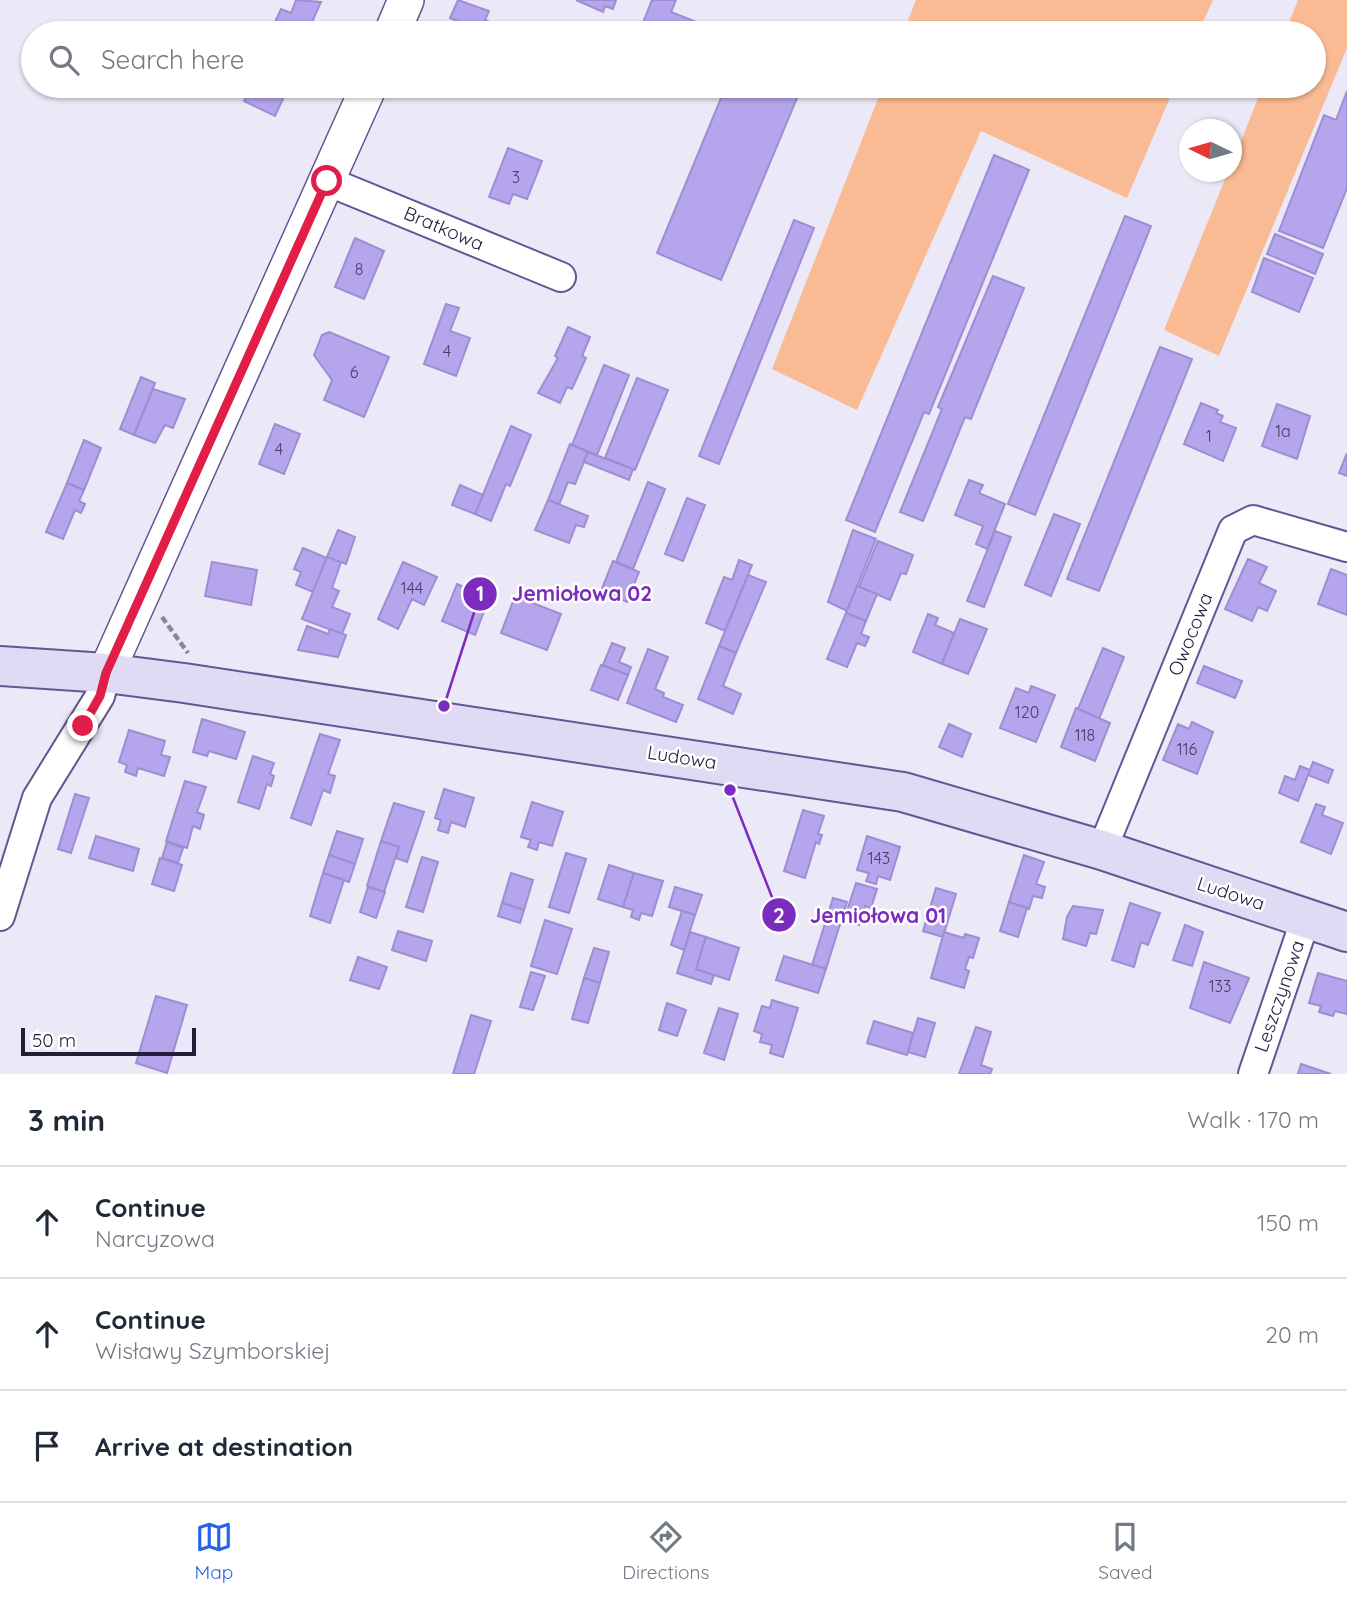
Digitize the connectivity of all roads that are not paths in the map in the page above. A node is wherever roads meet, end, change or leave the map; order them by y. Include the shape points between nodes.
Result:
1 (406, 0) edge
2 (397, 21) edge
3 (364, 98) edge
4 (327, 181) junction
5 (561, 277) dead end
6 (1347, 547) edge
7 (0, 666) edge
8 (106, 673) junction
9 (1102, 850) junction
10 (0, 916) edge
11 (1306, 918) junction
12 (1347, 932) edge
13 (1253, 1074) edge

1 - 2 street
3 - 4 street
4 - 5 street, Bratkowa
4 - 8 street
6 - 9 street, Owocowa via 1253,520 1233,530
7 - 8 main road, Ludowa
8 - 9 main road, Ludowa via 903,792
8 - 10 street via 100,696 37,798
9 - 11 main road, Ludowa
11 - 12 main road, Ludowa
11 - 13 street, Leszczynowa

